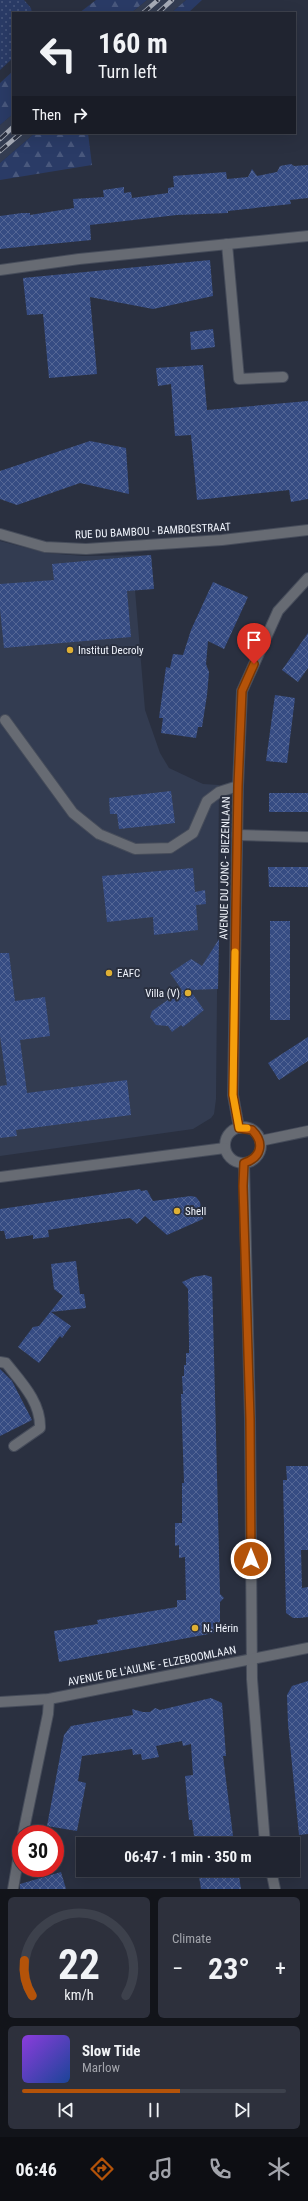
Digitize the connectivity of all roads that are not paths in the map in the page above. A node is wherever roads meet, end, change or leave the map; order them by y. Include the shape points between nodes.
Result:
1 (308, 236) edge
2 (227, 244) junction
3 (0, 270) edge
4 (283, 377) dead end
5 (308, 530) edge
6 (0, 534) edge
7 (308, 578) edge
8 (5, 720) dead end
9 (238, 786) junction
10 (237, 835) junction
11 (308, 837) edge
12 (239, 1128) junction
13 (308, 1131) edge
14 (260, 1141) junction
15 (225, 1148) junction
16 (244, 1163) junction
17 (0, 1178) edge
18 (0, 1362) edge
19 (14, 1446) dead end
20 (308, 1648) edge
21 (252, 1659) junction
22 (49, 1699) junction
23 (0, 1702) edge
24 (25, 1825) edge
25 (264, 1837) edge
26 (14, 1877) edge
27 (272, 1877) edge
28 (12, 1889) edge
29 (275, 1889) edge

1 - 2 street
2 - 3 street
2 - 4 street via 239,379
5 - 6 street, RUE DU BAMBOU - BAMBOESTRAAT via 222,540 86,549 45,547
7 - 9 street, AVENUE DU JONC - BIEZENLAAN via 278,611 242,691
8 - 9 street via 73,813 99,834 135,849 170,848 193,833 207,800 218,792
9 - 10 street, AVENUE DU JONC - BIEZENLAAN
10 - 11 street
10 - 12 street, AVENUE DU JONC - BIEZENLAAN via 233,1095
12 - 14 street via 252,1130
12 - 15 street via 228,1135
13 - 14 street
14 - 16 street via 257,1156 252,1161
15 - 16 street via 231,1159
15 - 17 street
16 - 21 street
18 - 19 street via 6,1363 32,1396 40,1418 40,1428
20 - 21 street, AVENUE DE L'AULNE - ELZEBOOMLAAN
21 - 22 street, AVENUE DE L'AULNE - ELZEBOOMLAAN
21 - 25 street
22 - 23 street, AVENUE DE L'AULNE - ELZEBOOMLAAN
22 - 24 street
26 - 28 street
27 - 29 street

